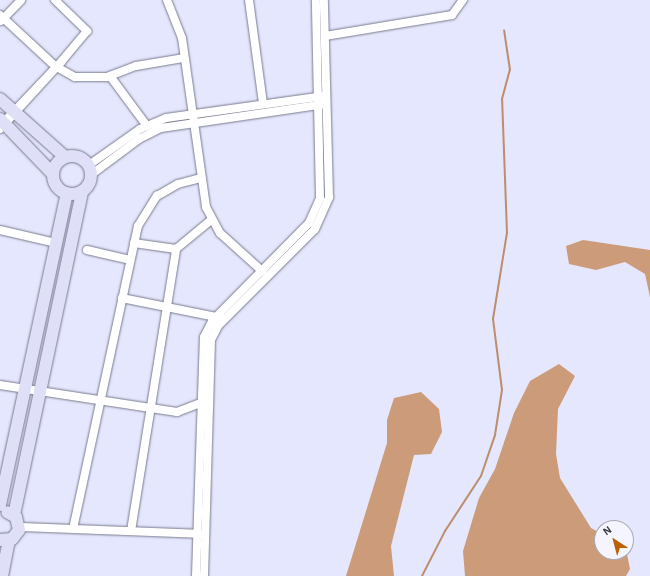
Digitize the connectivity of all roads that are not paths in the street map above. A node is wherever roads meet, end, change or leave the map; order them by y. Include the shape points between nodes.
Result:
1 (21, 0) edge
2 (55, 0) edge
3 (167, 0) edge
4 (249, 0) edge
5 (316, 0) edge
6 (324, 0) edge
7 (463, 0) edge
8 (1, 18) edge
9 (325, 36) junction
10 (184, 58) junction
11 (58, 65) junction
12 (112, 75) junction
13 (0, 99) edge
14 (323, 100) junction
15 (263, 104) junction
16 (14, 112) junction
17 (192, 118) junction
18 (2, 124) edge
19 (148, 125) junction
20 (65, 157) junction
21 (90, 169) junction
22 (53, 174) junction
23 (201, 178) junction
24 (82, 191) junction
25 (67, 193) junction
26 (211, 220) junction
27 (0, 230) edge
28 (0, 233) edge
29 (134, 243) junction
30 (55, 244) junction
31 (176, 249) junction
32 (87, 250) dead end
33 (130, 260) junction
34 (262, 271) junction
35 (122, 298) junction
36 (167, 306) junction
37 (221, 318) junction
38 (0, 385) edge
39 (25, 389) junction
40 (40, 392) junction
41 (208, 397) junction
42 (101, 401) junction
43 (200, 405) junction
44 (151, 409) junction
45 (0, 505) edge
46 (0, 512) edge
47 (14, 514) junction
48 (19, 527) junction
49 (73, 529) junction
50 (131, 531) junction
51 (196, 534) junction
52 (205, 535) junction
53 (5, 540) edge
54 (2, 576) edge
55 (196, 576) edge
56 (204, 576) edge

1 - 8 street
2 - 11 street via 87,31
3 - 10 street via 180,28
4 - 15 street
5 - 14 street
6 - 9 street
7 - 9 street via 452,15
8 - 11 street
9 - 14 street
10 - 12 street via 136,66
10 - 17 street
11 - 12 street via 84,78
11 - 16 street
12 - 19 street
13 - 16 street
14 - 15 street
14 - 17 street
14 - 34 street via 321,189 318,207 303,230
14 - 37 street via 330,179 324,214 308,236
15 - 17 street
16 - 18 street
16 - 20 street
17 - 19 street
17 - 21 street via 146,134
17 - 23 street
18 - 22 street
19 - 21 street
20 - 21 street via 78,157
20 - 22 street via 57,164
21 - 24 street
22 - 25 street via 59,188
23 - 26 street
23 - 29 street via 178,184 157,196 142,218
24 - 25 street
24 - 40 street
25 - 30 street
26 - 31 street
26 - 34 street via 220,233
27 - 30 street
28 - 30 street
29 - 31 street
29 - 33 street
30 - 39 street
31 - 36 street
32 - 33 street
33 - 35 street
34 - 37 street
35 - 36 street
35 - 42 street
36 - 37 street
36 - 44 street
37 - 41 street via 211,340
37 - 43 street via 204,337
38 - 39 street
39 - 40 street
39 - 45 street
40 - 42 street
40 - 47 street
41 - 43 street
41 - 52 street
42 - 44 street
42 - 49 street
43 - 44 street via 177,412
43 - 51 street
44 - 50 street
46 - 47 street
47 - 48 street
48 - 49 street
48 - 53 street
49 - 50 street
50 - 51 street
51 - 52 street
51 - 55 street
52 - 56 street
53 - 54 street

